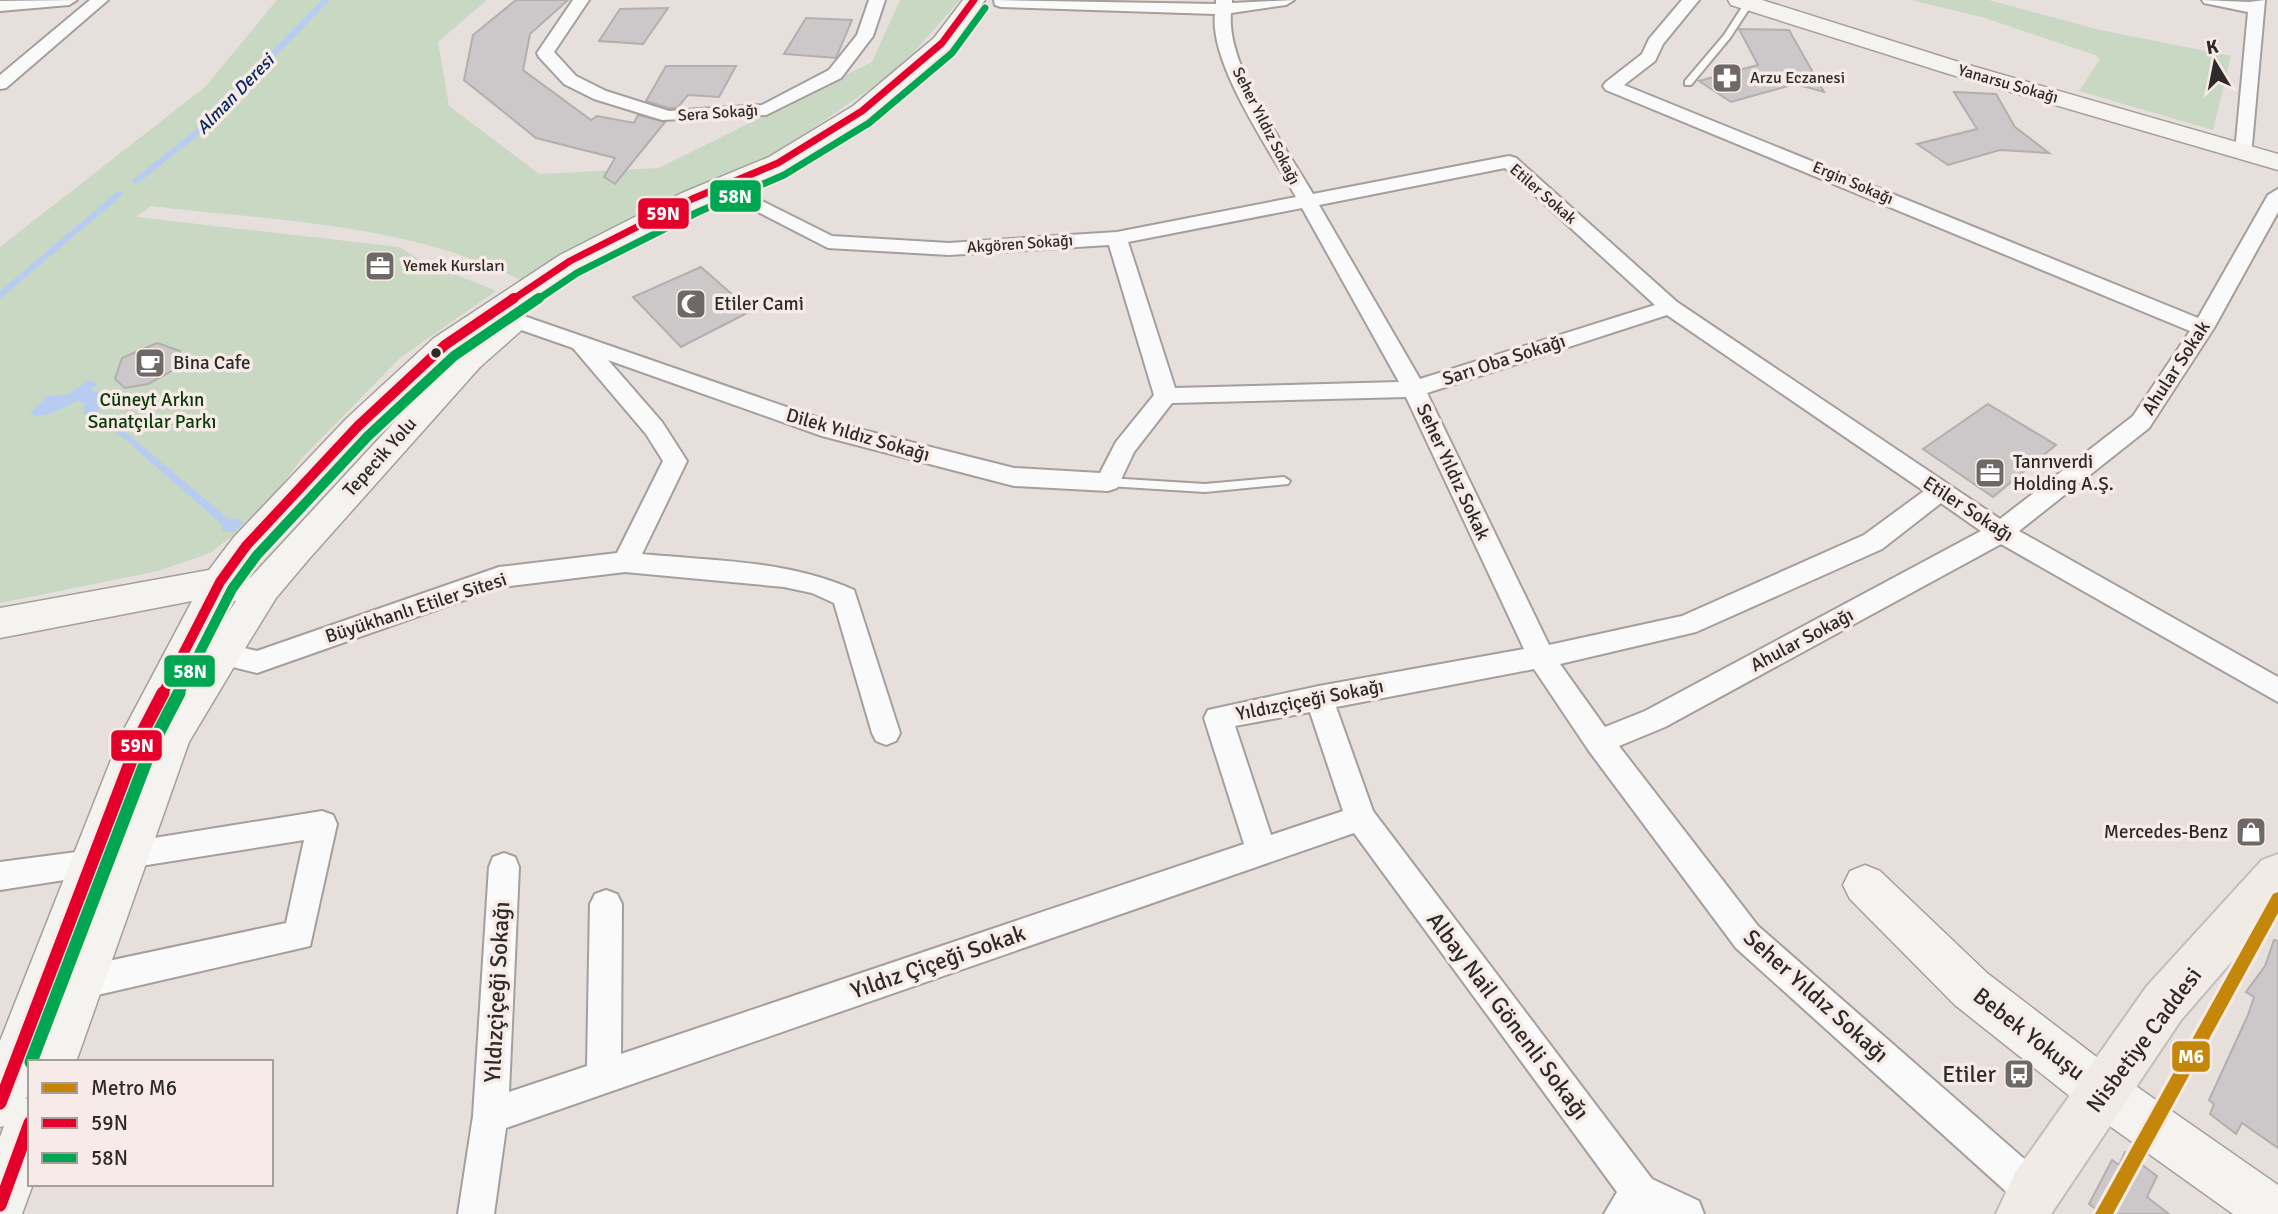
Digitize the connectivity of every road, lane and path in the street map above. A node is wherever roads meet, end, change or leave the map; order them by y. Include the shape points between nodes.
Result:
1 (69, 0) edge
2 (100, 0) edge
3 (581, 0) edge
4 (877, 0) edge
5 (989, 0) edge
6 (1286, 0) edge
7 (1691, 0) edge
8 (2210, 0) edge
9 (1744, 2) edge
10 (1224, 4) edge
11 (2257, 4) edge
12 (0, 6) edge
13 (1688, 83) dead end
14 (0, 84) edge
15 (2244, 152) junction
16 (2278, 162) edge
17 (731, 193) junction
18 (2278, 195) edge
19 (1306, 202) junction
20 (1117, 238) junction
21 (1670, 307) junction
22 (506, 317) junction
23 (2203, 328) junction
24 (581, 344) junction
25 (1414, 389) junction
26 (1166, 396) junction
27 (1283, 481) dead end
28 (1108, 482) junction
29 (1941, 491) junction
30 (2001, 532) junction
31 (246, 546) junction
32 (295, 551) junction
33 (625, 562) junction
34 (220, 582) junction
35 (263, 588) junction
36 (0, 622) edge
37 (222, 654) junction
38 (1541, 657) junction
39 (2278, 691) edge
40 (1320, 697) junction
41 (886, 733) dead end
42 (1600, 742) junction
43 (1360, 818) junction
44 (1261, 851) junction
45 (128, 855) junction
46 (92, 864) junction
47 (504, 867) dead end
48 (2278, 875) edge
49 (0, 876) edge
50 (1865, 885) dead end
51 (606, 904) dead end
52 (80, 983) junction
53 (53, 1060) edge
54 (604, 1077) junction
55 (2103, 1092) junction
56 (0, 1103) edge
57 (490, 1116) junction
58 (28, 1128) edge
59 (1631, 1203) edge
60 (2029, 1203) edge
61 (0, 1205) edge
62 (476, 1214) edge
63 (1686, 1214) edge
64 (2276, 1214) edge

1 - 12 street
2 - 14 street
3 - 4 street, Sera Sokağı via 545,53 570,80 600,95 668,116 766,110 835,74 865,36
5 - 10 street
5 - 17 main road, Tepecik Yolu via 862,111
6 - 10 street
7 - 23 street, Ergin Sokağı via 1649,57 1612,86
8 - 11 street
9 - 13 lane via 1727,36
9 - 15 main road, Yanarsu Sokağı
10 - 19 street, Seher Yıldız Sokağı via 1221,30 1239,80
11 - 15 street
15 - 16 main road, Yanarsu Sokağı
17 - 20 street, Akgören Sokağı via 828,242 949,249
17 - 22 main road, Tepecik Yolu
18 - 23 street, Ahular Sokak
19 - 20 street, Akgören Sokağı
19 - 21 street, Etiler Sokak via 1510,162
19 - 25 street, Seher Yıldız Sokak
20 - 26 street
21 - 25 street, Sarı Oba Sokağı
21 - 29 street, Etiler Sokağı
22 - 24 street, Dilek Yıldız Sokağı
22 - 31 main road, Tepecik Yolu via 445,345 358,426
22 - 32 main road, Tepecik Yolu
23 - 30 street, Ahular Sokak via 2141,422
24 - 28 street, Dilek Yıldız Sokağı via 822,428 1014,477
24 - 33 street via 654,428 675,461
25 - 26 street, Sarı Oba Sokağı
25 - 38 street, Seher Yıldız Sokak
26 - 28 street via 1124,448
27 - 28 lane via 1205,488
29 - 30 street, Etiler Sokağı
29 - 38 street via 1873,542 1687,625
30 - 39 street, Etiler Sokağı
30 - 42 street, Ahular Sokağı via 1655,719
31 - 32 main road
31 - 34 main road, Tepecik Yolu
32 - 35 main road, Tepecik Yolu
33 - 37 street, Büyükhanlı Etiler Sitesi via 499,577 257,662
33 - 41 street, Büyükhanlı Etiler Sitesi via 783,577 817,584 845,597
34 - 35 main road via 230,587
34 - 36 main road
34 - 46 main road, Tepecik Yolu via 140,737
35 - 37 main road, Tepecik Yolu
37 - 45 main road, Tepecik Yolu via 171,737
38 - 40 street, Yıldızçiçeği Sokağı
38 - 42 street, Seher Yıldız Sokak
40 - 43 street
40 - 44 street, Yıldızçiçeği Sokağı via 1218,718
42 - 60 street, Seher Yıldız Sokağı via 1747,937
43 - 44 street, Yıldız Çiçeği Sokak
43 - 59 street, Albay Nail Gönenli Sokağı
44 - 54 street, Yıldız Çiçeği Sokak
45 - 52 main road, Tepecik Yolu
45 - 52 street via 322,824 299,935
46 - 49 street
46 - 56 main road, Tepecik Yolu
47 - 57 street, Yıldızçiçeği Sokağı
48 - 55 main road, Nisbetiye Caddesi via 2164,1003
50 - 55 main road, Bebek Yokuşu via 1972,989
51 - 54 street
52 - 53 main road, Tepecik Yolu
54 - 57 street, Yıldız Çiçeği Sokak
55 - 60 main road, Nisbetiye Caddesi
55 - 64 main road, Bebek Yokuşu
57 - 62 street
58 - 61 main road
59 - 63 street

